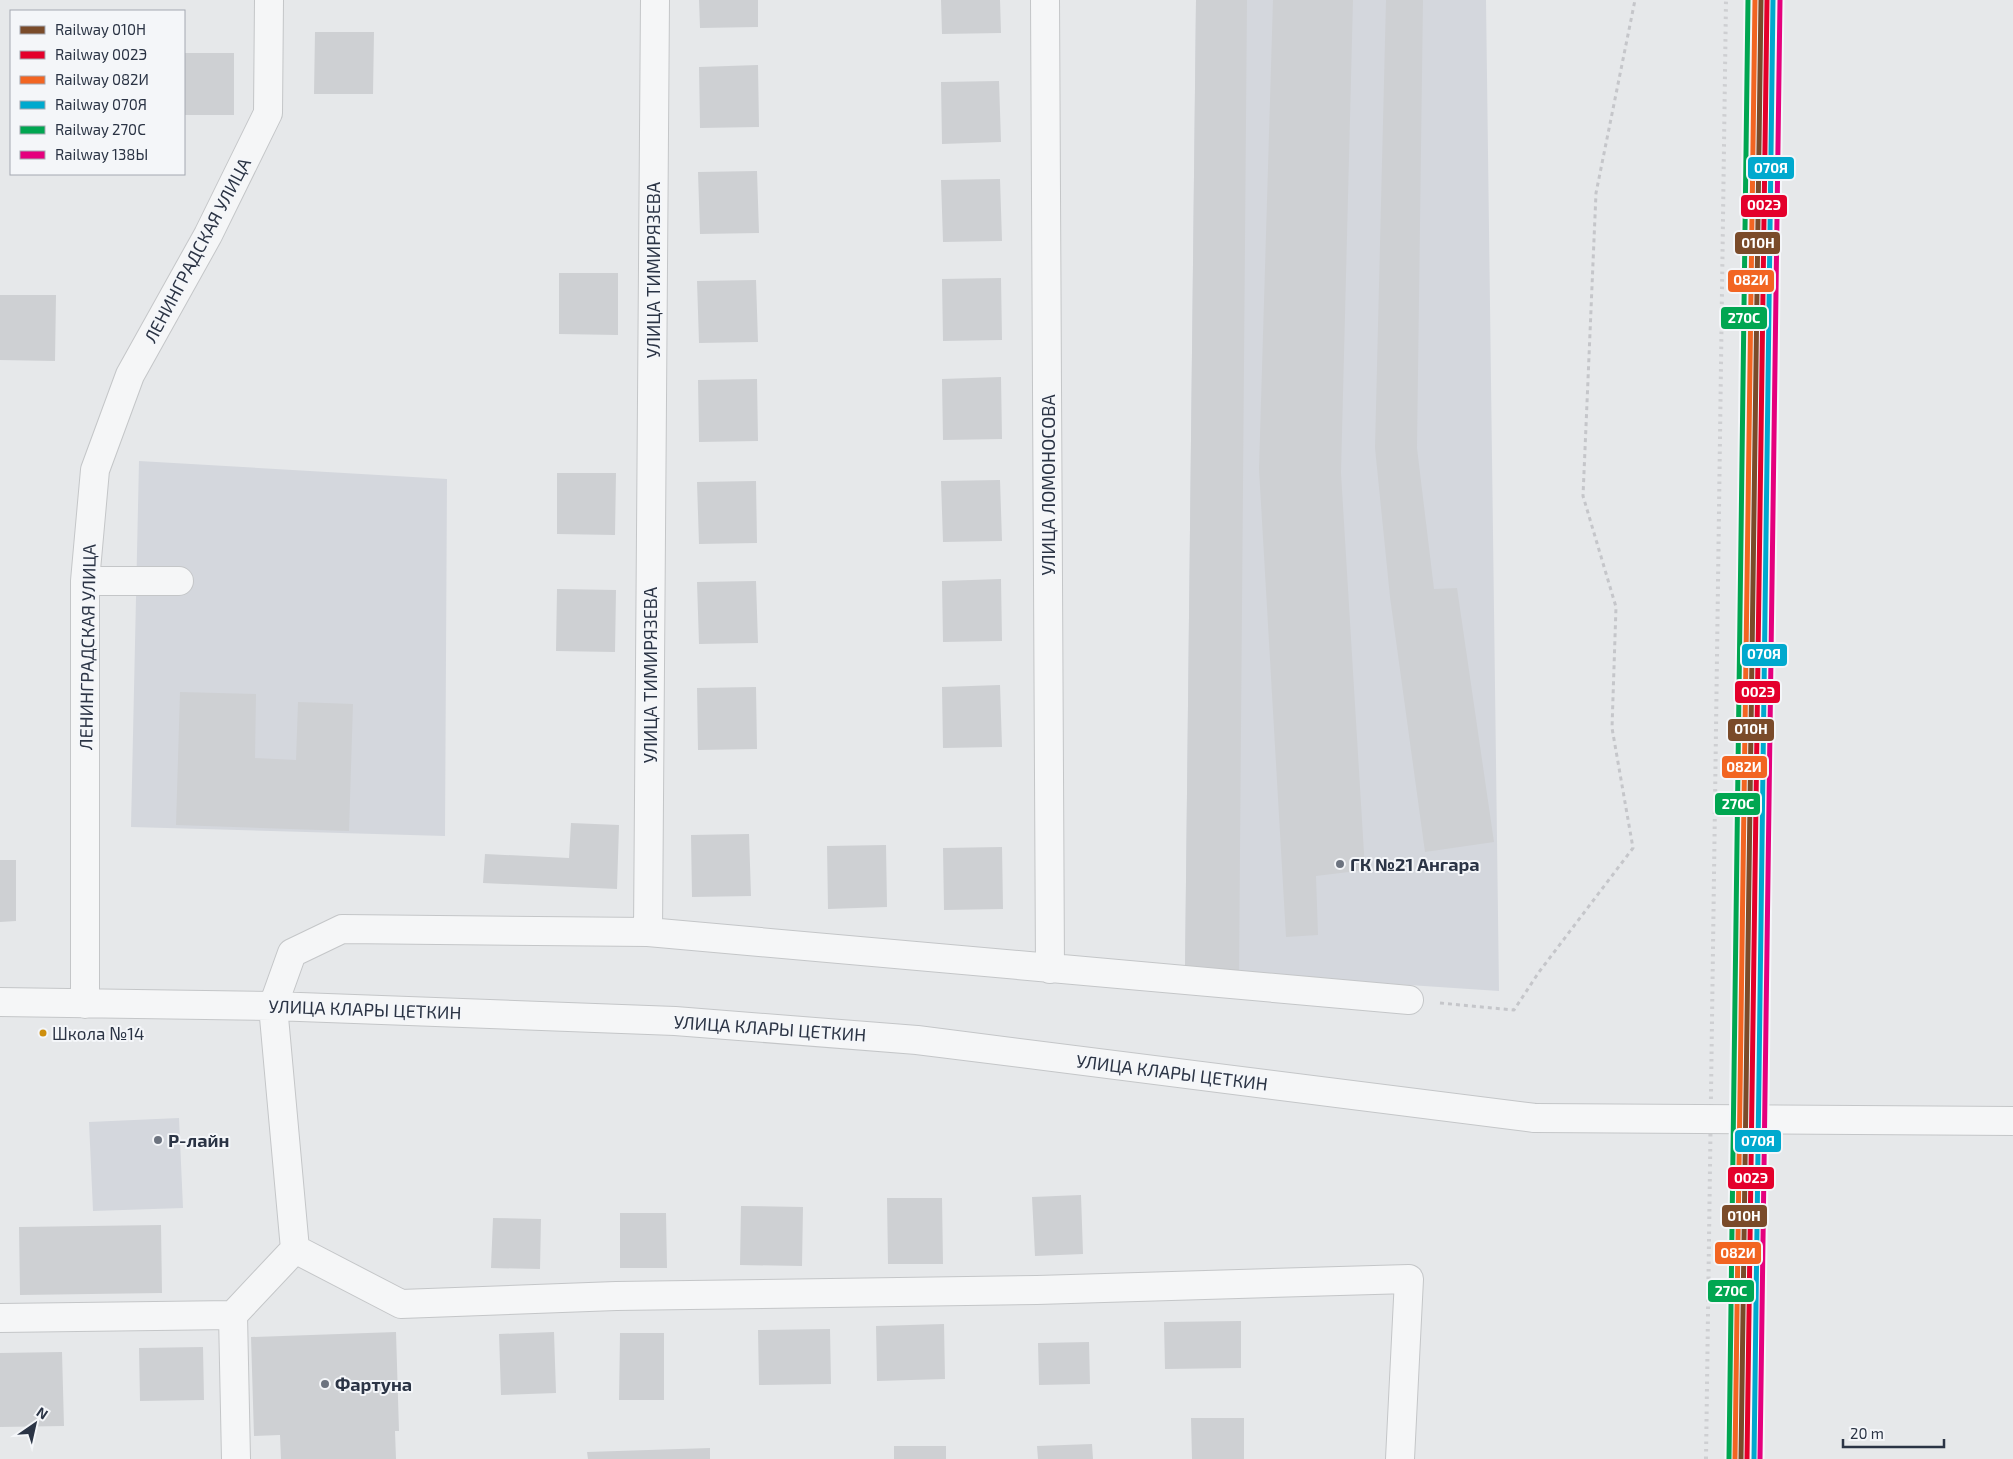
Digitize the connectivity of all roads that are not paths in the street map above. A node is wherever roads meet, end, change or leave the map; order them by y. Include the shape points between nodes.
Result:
1 (269, 0) edge
2 (655, 0) edge
3 (1045, 0) edge
4 (85, 581) junction
5 (179, 582) dead end
6 (648, 932) junction
7 (1050, 969) junction
8 (1409, 1000) road end
9 (0, 1002) edge
10 (85, 1004) junction
11 (273, 1006) junction
12 (2013, 1121) edge
13 (295, 1249) junction
14 (233, 1315) junction
15 (0, 1318) edge
16 (236, 1459) edge
17 (1400, 1459) edge

1 - 4 street, ЛЕНИНГРАДСКАЯ УЛИЦА via 268,113 208,235 130,375 95,470
2 - 6 street, УЛИЦА ТИМИРЯЗЕВА
3 - 7 street, УЛИЦА ЛОМОНОСОВА
4 - 5 street
4 - 10 street, ЛЕНИНГРАДСКАЯ УЛИЦА
6 - 7 street
6 - 11 street via 342,929 292,953
7 - 8 street
9 - 10 street, УЛИЦА КЛАРЫ ЦЕТКИН
10 - 11 street, УЛИЦА КЛАРЫ ЦЕТКИН
11 - 12 street, УЛИЦА КЛАРЫ ЦЕТКИН, bridge via 676,1021 908,1039 1535,1118
11 - 13 street
13 - 14 street
13 - 17 street via 400,1304 616,1296 1037,1290 1409,1279
14 - 15 street
14 - 16 street

